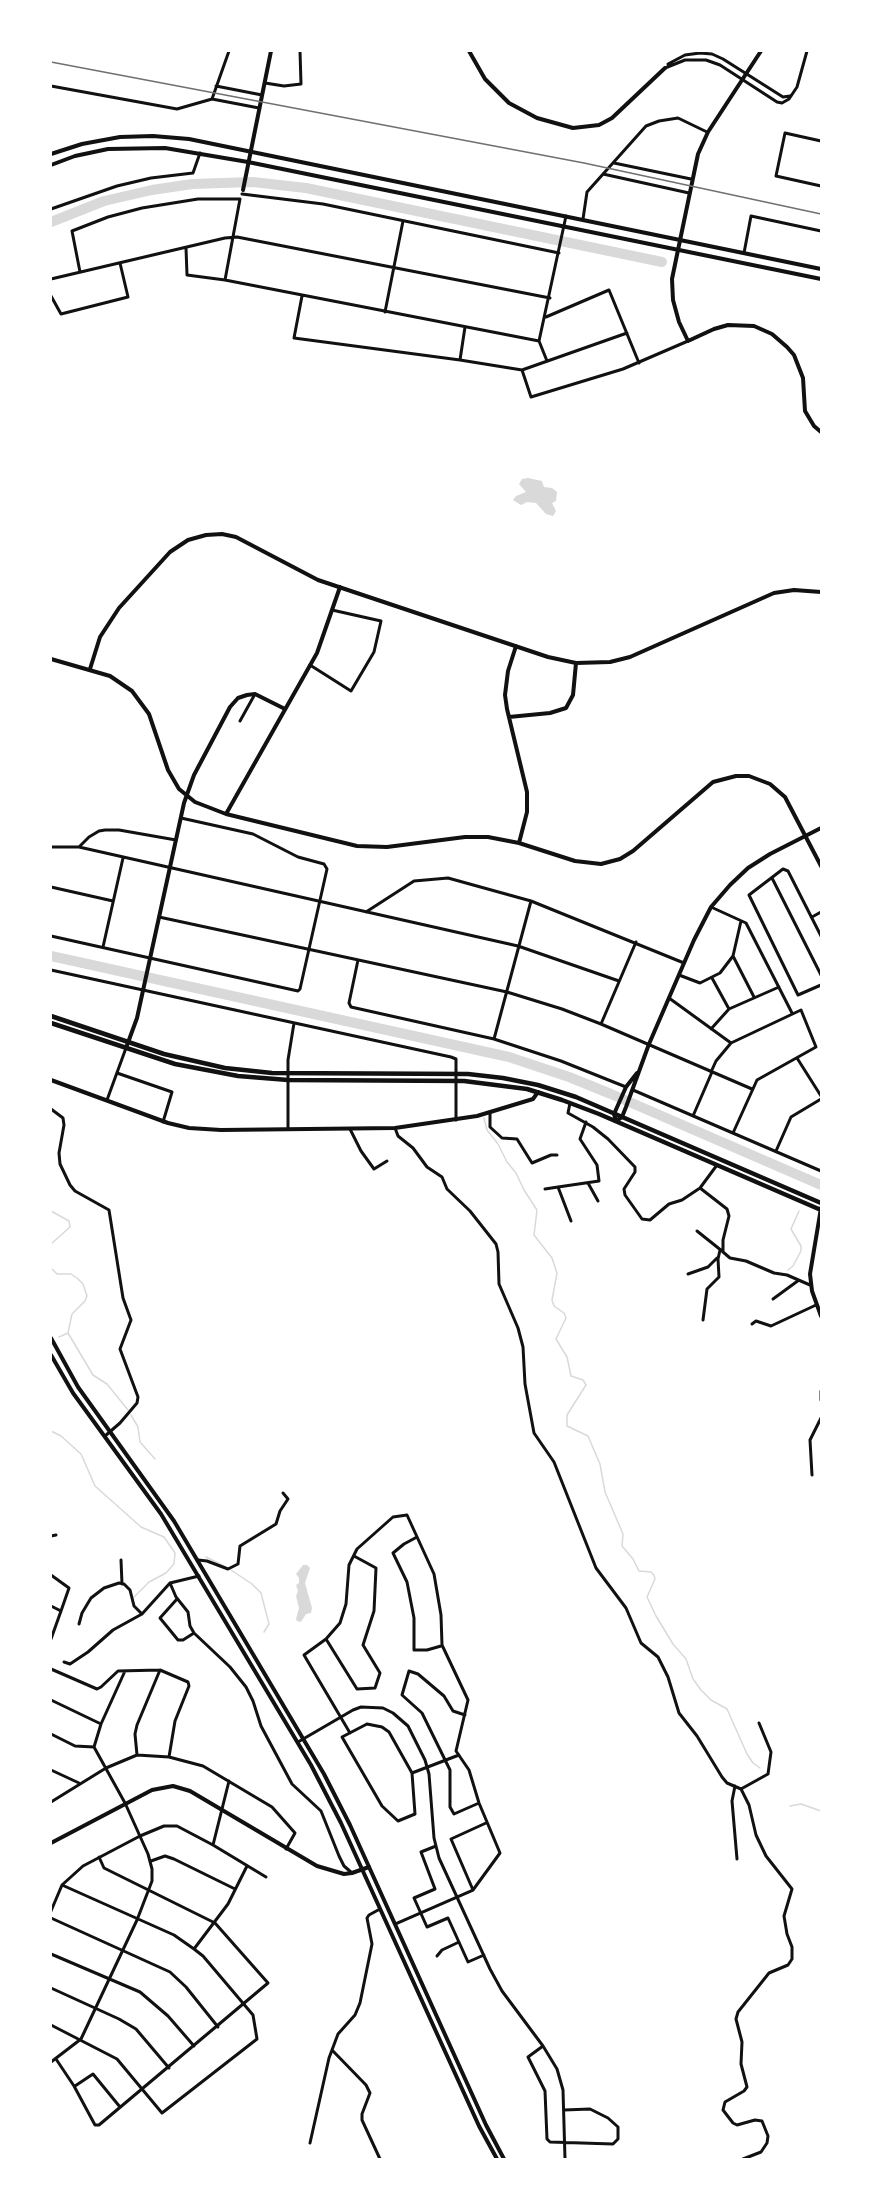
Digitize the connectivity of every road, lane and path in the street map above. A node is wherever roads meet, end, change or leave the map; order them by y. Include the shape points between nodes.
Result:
1 (229, 51) edge
2 (271, 51) edge
3 (300, 51) edge
4 (469, 51) edge
5 (761, 51) edge
6 (807, 51) edge
7 (665, 68) junction
8 (747, 74) junction
9 (743, 80) junction
10 (264, 83) junction
11 (51, 86) edge
12 (216, 86) junction
13 (262, 95) junction
14 (792, 96) junction
15 (212, 99) junction
16 (259, 108) junction
17 (708, 132) junction
18 (821, 141) edge
19 (250, 152) junction
20 (200, 153) junction
21 (51, 154) edge
22 (248, 162) junction
23 (614, 162) junction
24 (51, 165) edge
25 (603, 174) junction
26 (691, 179) junction
27 (821, 186) edge
28 (242, 192) junction
29 (689, 193) junction
30 (240, 199) junction
31 (51, 210) edge
32 (566, 216) junction
33 (583, 219) junction
34 (403, 221) junction
35 (564, 227) junction
36 (821, 231) edge
37 (233, 237) junction
38 (680, 239) junction
39 (186, 247) junction
40 (678, 250) junction
41 (559, 251) junction
42 (744, 253) junction
43 (120, 263) junction
44 (394, 268) junction
45 (821, 268) edge
46 (81, 272) junction
47 (51, 279) edge
48 (821, 279) edge
49 (225, 280) junction
50 (51, 296) edge
51 (302, 296) junction
52 (550, 298) junction
53 (385, 312) junction
54 (546, 317) junction
55 (465, 327) junction
56 (627, 333) junction
57 (539, 341) junction
58 (688, 341) junction
59 (460, 360) junction
60 (547, 362) junction
61 (639, 363) junction
62 (522, 370) junction
63 (821, 432) edge
64 (340, 587) junction
65 (821, 592) edge
66 (332, 610) junction
67 (516, 646) junction
68 (51, 659) edge
69 (576, 663) junction
70 (310, 665) junction
71 (90, 669) junction
72 (255, 694) junction
73 (285, 709) junction
74 (509, 717) junction
75 (240, 722) dead end
76 (226, 814) junction
77 (181, 818) junction
78 (821, 828) edge
79 (806, 836) junction
80 (176, 840) junction
81 (519, 843) junction
82 (51, 847) edge
83 (79, 847) junction
84 (123, 858) junction
85 (821, 866) edge
86 (170, 868) junction
87 (772, 878) junction
88 (51, 887) edge
89 (113, 901) junction
90 (531, 901) junction
91 (320, 902) junction
92 (711, 907) junction
93 (366, 912) junction
94 (821, 912) edge
95 (159, 917) junction
96 (812, 917) junction
97 (741, 921) junction
98 (51, 936) edge
99 (821, 936) edge
100 (636, 942) junction
101 (518, 946) junction
102 (103, 948) junction
103 (310, 949) junction
104 (733, 956) junction
105 (150, 958) junction
106 (358, 960) junction
107 (684, 963) junction
108 (51, 970) edge
109 (679, 975) junction
110 (821, 975) edge
111 (712, 978) junction
112 (619, 981) junction
113 (821, 985) edge
114 (779, 987) junction
115 (143, 988) junction
116 (507, 992) junction
117 (754, 997) junction
118 (669, 998) junction
119 (729, 1009) junction
120 (792, 1013) junction
121 (51, 1016) edge
122 (51, 1023) edge
123 (294, 1023) junction
124 (601, 1024) junction
125 (711, 1029) junction
126 (494, 1039) junction
127 (128, 1042) junction
128 (730, 1043) junction
129 (649, 1044) junction
130 (126, 1048) junction
131 (797, 1058) junction
132 (288, 1072) junction
133 (711, 1072) junction
134 (117, 1073) junction
135 (637, 1073) junction
136 (456, 1074) junction
137 (51, 1080) edge
138 (288, 1080) junction
139 (456, 1081) junction
140 (626, 1087) junction
141 (752, 1089) junction
142 (538, 1092) junction
143 (632, 1093) junction
144 (821, 1097) edge
145 (106, 1102) junction
146 (570, 1102) junction
147 (51, 1109) edge
148 (490, 1112) junction
149 (614, 1114) junction
150 (693, 1116) junction
151 (622, 1117) junction
152 (456, 1120) junction
153 (615, 1121) junction
154 (163, 1122) junction
155 (586, 1122) junction
156 (395, 1128) junction
157 (288, 1129) junction
158 (350, 1129) junction
159 (733, 1133) junction
160 (776, 1151) junction
161 (557, 1155) dead end
162 (387, 1161) dead end
163 (717, 1165) junction
164 (821, 1171) edge
165 (588, 1183) junction
166 (558, 1187) junction
167 (700, 1188) junction
168 (545, 1189) dead end
169 (598, 1201) dead end
170 (821, 1203) edge
171 (821, 1210) edge
172 (571, 1221) dead end
173 (697, 1231) dead end
174 (722, 1251) junction
175 (719, 1256) junction
176 (688, 1274) dead end
177 (798, 1280) junction
178 (811, 1285) junction
179 (773, 1299) dead end
180 (816, 1305) junction
181 (821, 1316) edge
182 (703, 1320) dead end
183 (752, 1324) dead end
184 (51, 1338) edge
185 (53, 1349) edge
186 (51, 1354) edge
187 (821, 1391) edge
188 (821, 1400) edge
189 (821, 1418) edge
190 (111, 1432) junction
191 (105, 1436) junction
192 (812, 1475) dead end
193 (283, 1493) dead end
194 (417, 1537) junction
195 (354, 1556) junction
196 (121, 1560) dead end
197 (198, 1560) junction
198 (51, 1575) edge
199 (199, 1576) junction
200 (171, 1583) junction
201 (122, 1584) junction
202 (177, 1599) junction
203 (51, 1605) edge
204 (61, 1611) junction
205 (142, 1614) junction
206 (79, 1624) dead end
207 (194, 1633) junction
208 (51, 1639) edge
209 (326, 1639) junction
210 (442, 1646) junction
211 (64, 1662) dead end
212 (51, 1669) edge
213 (160, 1670) junction
214 (125, 1671) junction
215 (51, 1700) edge
216 (465, 1714) junction
217 (340, 1717) junction
218 (759, 1723) dead end
219 (101, 1724) junction
220 (350, 1732) junction
221 (51, 1734) edge
222 (304, 1739) junction
223 (298, 1742) junction
224 (94, 1747) junction
225 (137, 1755) junction
226 (459, 1755) junction
227 (169, 1758) junction
228 (445, 1760) junction
229 (106, 1768) junction
230 (428, 1768) junction
231 (51, 1770) edge
232 (412, 1773) junction
233 (229, 1781) junction
234 (79, 1783) junction
235 (735, 1786) junction
236 (741, 1789) junction
237 (51, 1802) edge
238 (125, 1803) junction
239 (479, 1803) junction
240 (222, 1810) junction
241 (487, 1822) junction
242 (140, 1836) junction
243 (51, 1843) edge
244 (213, 1845) junction
245 (436, 1846) junction
246 (286, 1848) junction
247 (99, 1857) junction
248 (737, 1859) dead end
249 (151, 1862) junction
250 (247, 1866) junction
251 (369, 1867) junction
252 (362, 1870) junction
253 (352, 1873) junction
254 (266, 1877) dead end
255 (63, 1885) junction
256 (235, 1889) junction
257 (150, 1890) junction
258 (473, 1890) junction
259 (457, 1896) junction
260 (380, 1909) junction
261 (51, 1911) edge
262 (421, 1913) junction
263 (51, 1918) edge
264 (137, 1920) junction
265 (215, 1923) junction
266 (395, 1924) junction
267 (459, 1942) junction
268 (195, 1949) junction
269 (123, 1951) junction
270 (51, 1954) edge
271 (484, 1955) junction
272 (437, 1956) dead end
273 (110, 1978) junction
274 (51, 1988) edge
275 (244, 2005) junction
276 (97, 2008) junction
277 (51, 2025) edge
278 (218, 2026) junction
279 (81, 2039) junction
280 (194, 2046) junction
281 (543, 2046) junction
282 (332, 2050) junction
283 (56, 2059) junction
284 (51, 2062) edge
285 (169, 2067) junction
286 (74, 2086) junction
287 (142, 2089) junction
288 (120, 2107) junction
289 (563, 2110) junction
290 (565, 2142) junction
291 (310, 2143) dead end
292 (380, 2159) edge
293 (497, 2159) edge
294 (504, 2159) edge
295 (565, 2159) edge
296 (743, 2159) edge

1 - 12 street
2 - 10 street
3 - 10 street via 301,84
4 - 7 street via 485,79 509,103 537,118 573,128 599,125 612,118
5 - 8 street
6 - 14 street
7 - 8 street via 685,55 706,53 723,58
7 - 9 street via 685,60 706,60
8 - 9 street
8 - 14 street via 783,97
9 - 14 street via 777,102 786,102
9 - 17 street
10 - 13 street
11 - 15 street via 177,110
12 - 13 street
12 - 15 street
13 - 16 street
15 - 16 street
16 - 19 street
17 - 23 street via 678,118 659,121 646,126
17 - 26 street
18 - 27 street via 785,133 776,176
19 - 21 street via 189,139 136,136 88,142
19 - 22 street
19 - 32 street
20 - 22 street
20 - 24 street via 120,148 83,154
20 - 31 street via 193,172 117,186
22 - 28 street
22 - 35 street
23 - 25 street
23 - 26 street
25 - 29 street
25 - 33 street via 587,192
26 - 29 street
28 - 30 street
28 - 34 street
29 - 38 street
30 - 37 street
30 - 46 street via 198,199 142,208 72,231
32 - 33 street
32 - 35 street
33 - 38 street
34 - 41 street
34 - 44 street
35 - 40 street
35 - 41 street
36 - 42 street via 751,216
37 - 39 street
37 - 44 street
37 - 49 street
38 - 40 street
38 - 42 street
39 - 43 street
39 - 49 street via 187,275
40 - 48 street
40 - 58 street via 672,279 673,300
41 - 52 street
42 - 45 street
43 - 46 street
43 - 50 street via 128,297 61,314
44 - 52 street
44 - 53 street
46 - 47 street
49 - 51 street
51 - 53 street
51 - 59 street via 294,338
52 - 54 street
53 - 55 street
54 - 56 street via 609,290
54 - 57 street
55 - 57 street
55 - 59 street
56 - 60 street
56 - 61 street
57 - 60 street
58 - 61 street
58 - 63 street via 728,325 754,326 772,334 794,355 803,378 805,411
59 - 62 street
60 - 62 street
61 - 62 street via 531,397
64 - 66 street
64 - 67 street
64 - 71 street via 305,575 236,537 196,537 170,552 119,608 100,637
65 - 69 street via 774,593 630,657 604,663
66 - 70 street
66 - 70 street via 381,621 374,652 351,691
67 - 69 street
67 - 74 street via 505,686
68 - 71 street
69 - 74 street via 573,695 566,708
70 - 73 street
71 - 76 street via 118,680 139,699 149,714 168,770 179,789 195,802
72 - 73 street
72 - 75 street
72 - 77 street via 242,696 230,707 189,786
73 - 76 street
74 - 81 street via 527,792
76 - 81 street via 357,846 387,847 477,836
77 - 80 street
77 - 91 street via 253,834 324,864 327,869
78 - 79 street
79 - 81 street via 780,791 760,779 736,776 707,786 633,851 609,863 584,863
79 - 85 street
79 - 92 street via 748,868
80 - 83 street via 105,830
80 - 86 street
82 - 83 street
83 - 84 street
84 - 86 street
84 - 89 street
86 - 91 street
86 - 95 street
87 - 96 street via 783,869 788,871
87 - 110 street
87 - 113 street via 749,895 798,995
88 - 89 street
89 - 102 street
90 - 93 street via 448,878 430,878 414,881
90 - 100 street
90 - 101 street
91 - 93 street
91 - 103 street
92 - 97 street
92 - 107 street
93 - 101 street
94 - 96 street
95 - 103 street
95 - 105 street
96 - 99 street
97 - 104 street
97 - 114 street via 746,923
98 - 102 street
100 - 107 street
100 - 112 street
101 - 112 street
101 - 116 street
102 - 105 street
103 - 105 street via 298,991
103 - 106 street
104 - 111 street
104 - 117 street
105 - 115 street
106 - 116 street
106 - 126 street via 351,1007
107 - 109 street
108 - 115 street
109 - 111 street via 700,983
109 - 118 street
111 - 119 street
112 - 124 street
114 - 117 street
114 - 120 street
115 - 123 street
115 - 127 street
116 - 124 street
116 - 126 street
117 - 119 street
118 - 125 street
118 - 129 street
119 - 125 street
120 - 128 street
120 - 131 street via 801,1010 816,1046
121 - 127 main road
122 - 130 main road
123 - 132 street
123 - 136 street via 451,1057 456,1059
124 - 129 street
125 - 128 street
126 - 140 street via 561,1060
127 - 130 street
127 - 132 main road via 225,1068
128 - 133 street
129 - 133 street
129 - 135 street
130 - 134 street
130 - 138 main road via 212,1072
131 - 141 street via 757,1080
131 - 144 street
132 - 136 main road
132 - 138 street
133 - 141 street
133 - 150 street
134 - 145 street
134 - 154 street via 172,1092
135 - 140 street
135 - 143 street
136 - 139 street
136 - 149 main road via 538,1085
137 - 145 street
138 - 139 main road
138 - 157 street
139 - 142 main road
139 - 152 street
140 - 149 street
141 - 159 street
142 - 146 main road
142 - 148 street via 532,1099
143 - 150 street
143 - 151 street
144 - 160 street via 791,1117
145 - 154 street
146 - 153 main road
146 - 155 street via 568,1113
147 - 190 street via 63,1118 60,1164 70,1185 109,1210 123,1298 131,1320 120,1349 137,1403
148 - 152 street
148 - 161 street via 490,1127 502,1138 517,1139 532,1162
149 - 151 main road
149 - 153 street
150 - 159 street
151 - 153 street
151 - 170 main road
152 - 156 street
153 - 163 main road
154 - 157 street via 205,1130
155 - 165 street via 580,1139 597,1166 599,1181
155 - 167 street via 635,1167 624,1189 642,1219 650,1220 669,1204
156 - 158 street
156 - 235 street via 398,1136 442,1177 447,1189 496,1244 499,1284 523,1347 534,1433 554,1462 596,1568 626,1608 641,1643 658,1658 679,1713 722,1778
157 - 158 street
158 - 162 street via 374,1169
159 - 160 street
160 - 164 street
163 - 167 street
163 - 171 main road
165 - 166 street
165 - 169 street
166 - 168 street
166 - 172 street
167 - 174 street via 727,1209
170 - 171 street
171 - 178 street
173 - 174 street
174 - 175 street
174 - 177 street via 730,1258
175 - 176 street via 708,1267
175 - 182 street via 719,1277 707,1289
177 - 178 street
177 - 179 street
178 - 180 street
180 - 181 street
180 - 183 street via 771,1326 756,1321
184 - 185 street
185 - 190 street
186 - 191 street via 73,1393
187 - 188 street
189 - 192 street via 810,1440
190 - 191 street
190 - 197 street
191 - 199 street via 161,1514
193 - 197 street via 288,1499 276,1524 240,1546 238,1564 228,1569
194 - 195 street via 407,1515 393,1517 362,1542
194 - 210 street via 434,1574
194 - 210 street via 393,1553 406,1582 414,1618 414,1650
195 - 209 street via 347,1574 344,1614
195 - 209 street via 376,1568 374,1611 363,1645 380,1673 375,1688 357,1689
196 - 201 street
197 - 222 street
198 - 204 street via 69,1588
199 - 200 street
199 - 223 street
200 - 202 street
200 - 205 street
201 - 205 street via 130,1590 134,1606
201 - 206 street via 104,1588 91,1598
202 - 207 street via 188,1612
202 - 207 street via 160,1618 178,1640
203 - 204 street
204 - 208 street
205 - 211 street via 113,1630 70,1664
207 - 253 street via 246,1687 261,1726 292,1784 321,1811 344,1866
209 - 217 street via 304,1655
210 - 216 street via 468,1700
212 - 214 street via 97,1689 118,1671
213 - 214 street
213 - 225 street via 137,1725
213 - 227 street via 188,1682 189,1686 175,1721
214 - 219 street
215 - 219 street
216 - 226 street via 456,1751
216 - 228 street via 453,1711 444,1696 409,1671 402,1695 422,1713
217 - 220 street
217 - 222 street
217 - 230 street via 361,1707 383,1708 393,1713 408,1726
218 - 236 street via 771,1752 768,1774
219 - 224 street
220 - 232 street via 367,1724 382,1727 394,1738
220 - 232 street via 342,1737 382,1806 398,1821 415,1814
221 - 224 street via 75,1746
222 - 223 street
222 - 251 street via 340,1803
223 - 252 street
224 - 229 street
225 - 227 street
225 - 229 street
226 - 228 street
226 - 239 street via 469,1770
227 - 233 street via 202,1766
228 - 230 street
228 - 239 street via 450,1770 450,1807 454,1814
229 - 234 street
229 - 238 street
230 - 232 street
230 - 245 street
231 - 234 street
233 - 240 street
233 - 246 street via 272,1807 286,1821 295,1833
234 - 237 street
235 - 236 street
235 - 248 street via 732,1801
236 - 296 street via 766,1856 792,1889 784,1925 793,1954 788,1965 769,1973 736,2019 747,2087 725,2102 723,2110 737,2125 762,2121 768,2136 761,2152
238 - 240 street via 152,1790 173,1786
238 - 242 street
238 - 243 street
239 - 241 street
240 - 244 street
240 - 246 street
241 - 258 street via 500,1853
241 - 258 street via 451,1839
242 - 244 street via 164,1826 177,1826
242 - 247 street
242 - 249 street
244 - 250 street
245 - 259 street
245 - 262 street via 421,1852 435,1888 414,1898
246 - 253 street via 324,1869
247 - 255 street
247 - 257 street via 104,1868
249 - 256 street via 165,1856
249 - 257 street
250 - 254 street
250 - 256 street
251 - 252 street
251 - 266 street
252 - 253 street
252 - 260 street
255 - 261 street
255 - 264 street
256 - 265 street
257 - 264 street
257 - 265 street
258 - 259 street
259 - 262 street
259 - 271 street
260 - 282 street via 367,1918 372,1944 360,2003 338,2034
260 - 293 street via 478,2126
262 - 266 street
262 - 267 street via 427,1927 448,1918
263 - 269 street
264 - 268 street via 174,1935
264 - 269 street
265 - 268 street
265 - 275 street via 268,1983
266 - 294 street
267 - 271 street via 468,1962
267 - 272 street
268 - 275 street
269 - 273 street
269 - 278 street via 170,1972
270 - 273 street
271 - 281 street via 502,1991
273 - 276 street
273 - 280 street via 155,2003
274 - 276 street
275 - 278 street
275 - 287 street via 253,2015 257,2039 162,2113
276 - 279 street
276 - 285 street via 136,2029
277 - 279 street
278 - 280 street
279 - 283 street
279 - 287 street via 117,2059
280 - 285 street
281 - 289 street via 561,2079
281 - 290 street via 528,2057 545,2091 547,2139
282 - 291 street
282 - 292 street via 370,2092 362,2120
283 - 284 street
283 - 286 street
285 - 287 street
286 - 288 street via 93,2074
286 - 288 street via 95,2125
287 - 288 street
289 - 290 street
289 - 290 street via 590,2109 618,2127 614,2144
290 - 295 street

